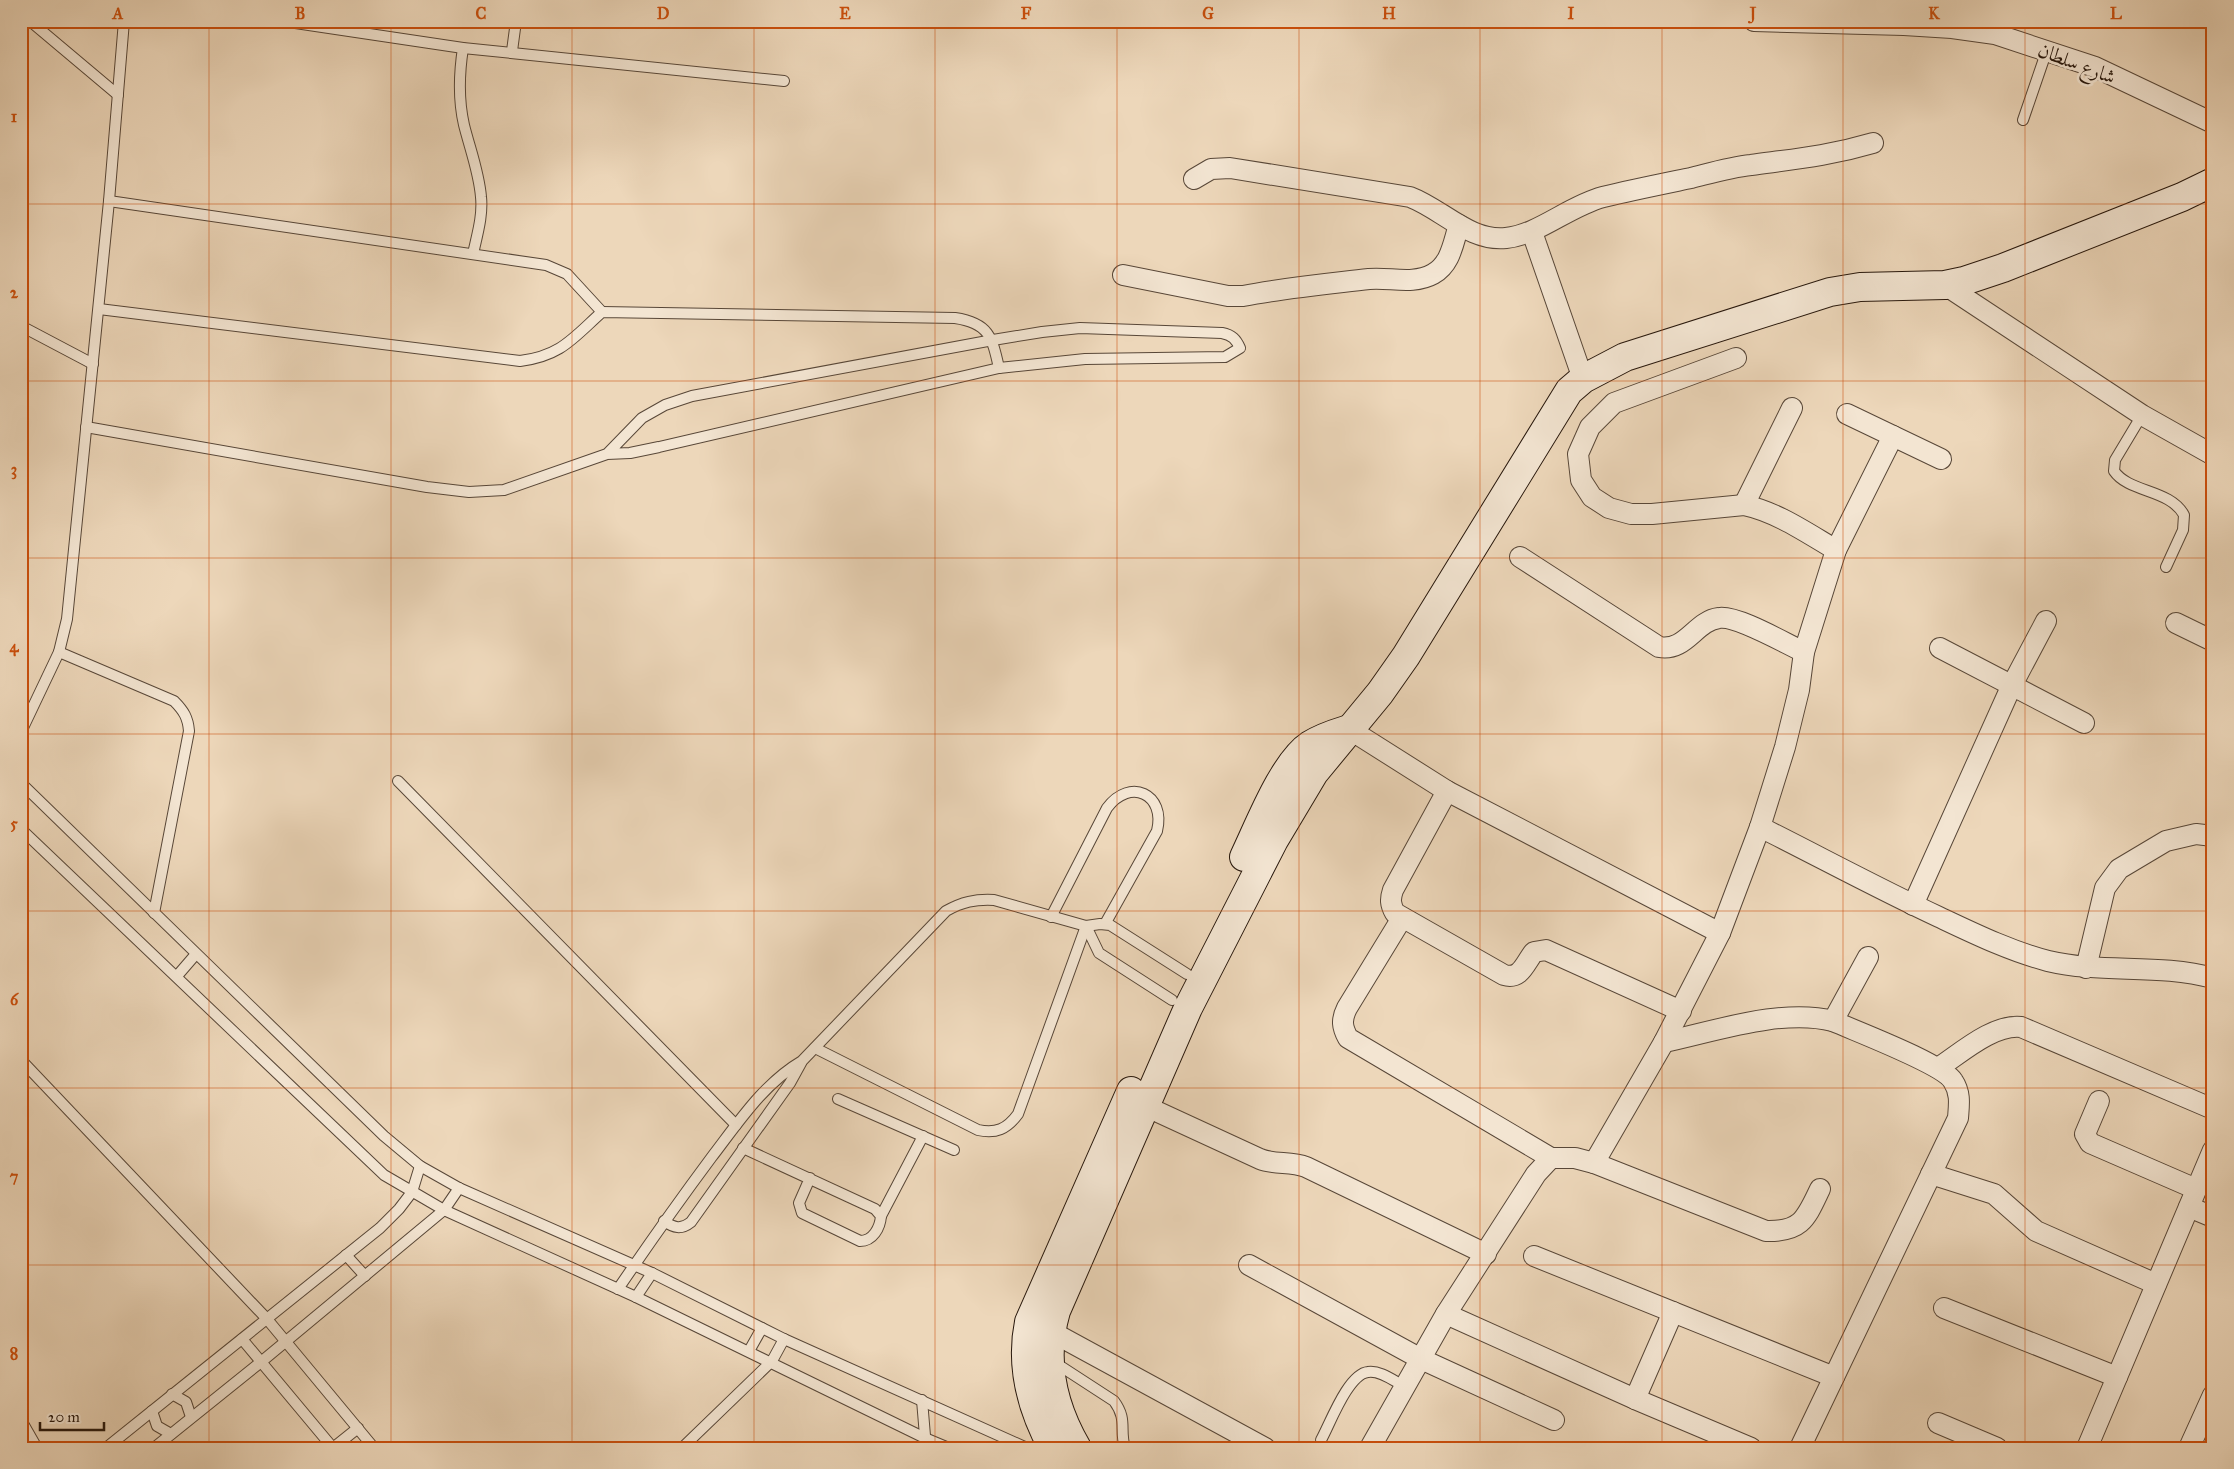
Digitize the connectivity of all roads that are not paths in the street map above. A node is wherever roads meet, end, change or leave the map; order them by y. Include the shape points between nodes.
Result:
1 (25, 21) edge
2 (30, 21) edge
3 (124, 21) edge
4 (282, 21) edge
5 (516, 21) edge
6 (1754, 21) edge
7 (21, 31) edge
8 (463, 48) junction
9 (2047, 50) junction
10 (512, 51) junction
11 (784, 81) dead end
12 (118, 95) junction
13 (2023, 120) dead end
14 (2213, 123) edge
15 (1873, 143) dead end
16 (1194, 179) dead end
17 (2213, 182) edge
18 (109, 201) junction
19 (1459, 225) junction
20 (1532, 232) junction
21 (473, 254) junction
22 (1123, 275) dead end
23 (1945, 285) junction
24 (98, 309) junction
25 (602, 312) junction
26 (21, 326) edge
27 (993, 340) junction
28 (1736, 358) dead end
29 (93, 364) junction
30 (999, 368) junction
31 (1583, 379) junction
32 (1792, 408) dead end
33 (1847, 414) dead end
34 (2142, 415) junction
35 (86, 427) junction
36 (1893, 436) junction
37 (606, 454) junction
38 (2213, 455) edge
39 (1941, 459) dead end
40 (1744, 505) junction
41 (1836, 550) junction
42 (1520, 557) dead end
43 (2166, 567) dead end
44 (2046, 621) dead end
45 (2176, 623) dead end
46 (2213, 641) edge
47 (1940, 648) dead end
48 (59, 652) junction
49 (1804, 652) junction
50 (2011, 686) junction
51 (2084, 722) dead end
52 (1350, 729) junction
53 (21, 732) edge
54 (398, 781) dead end
55 (21, 783) edge
56 (1447, 791) junction
57 (1760, 827) junction
58 (21, 829) edge
59 (2213, 836) edge
60 (1913, 905) junction
61 (154, 913) junction
62 (1051, 917) junction
63 (1402, 918) junction
64 (1105, 924) junction
65 (1086, 926) junction
66 (1720, 932) junction
67 (196, 954) junction
68 (1868, 957) dead end
69 (2086, 968) junction
70 (1187, 974) junction
71 (177, 976) junction
72 (2213, 978) edge
73 (1180, 1004) junction
74 (1681, 1011) junction
75 (1833, 1021) junction
76 (1664, 1042) junction
77 (815, 1048) junction
78 (21, 1060) edge
79 (802, 1061) junction
80 (1938, 1068) junction
81 (838, 1099) dead end
82 (2098, 1101) dead end
83 (1145, 1106) junction
84 (2213, 1109) edge
85 (736, 1126) junction
86 (923, 1136) junction
87 (743, 1148) junction
88 (954, 1150) dead end
89 (2213, 1150) edge
90 (1551, 1158) junction
91 (1594, 1163) junction
92 (420, 1166) junction
93 (1931, 1174) junction
94 (810, 1178) junction
95 (459, 1188) junction
96 (1820, 1189) dead end
97 (412, 1192) junction
98 (2193, 1198) junction
99 (444, 1210) junction
100 (881, 1216) junction
101 (2213, 1216) edge
102 (664, 1221) junction
103 (1486, 1254) junction
104 (346, 1255) junction
105 (1534, 1256) dead end
106 (1249, 1265) dead end
107 (634, 1266) junction
108 (652, 1273) junction
109 (365, 1276) junction
110 (2156, 1284) junction
111 (618, 1289) junction
112 (636, 1297) junction
113 (1944, 1308) dead end
114 (1673, 1312) junction
115 (1446, 1314) junction
116 (267, 1319) junction
117 (762, 1328) junction
118 (1050, 1331) junction
119 (242, 1339) junction
120 (784, 1339) junction
121 (285, 1342) junction
122 (749, 1351) junction
123 (1049, 1359) junction
124 (1421, 1359) junction
125 (772, 1361) junction
126 (261, 1362) junction
127 (1834, 1377) junction
128 (2117, 1377) junction
129 (1404, 1386) junction
130 (172, 1394) junction
131 (2213, 1395) edge
132 (1635, 1399) junction
133 (922, 1400) junction
134 (152, 1411) junction
135 (191, 1417) junction
136 (21, 1420) edge
137 (1554, 1420) dead end
138 (1938, 1423) dead end
139 (358, 1428) junction
140 (171, 1434) junction
141 (1321, 1440) dead end
142 (925, 1443) edge
143 (37, 1448) edge
144 (106, 1448) edge
145 (154, 1448) edge
146 (333, 1448) edge
147 (374, 1448) edge
148 (682, 1448) edge
149 (949, 1448) edge
150 (1027, 1448) edge
151 (1053, 1448) edge
152 (1077, 1448) edge
153 (1125, 1448) edge
154 (1265, 1448) edge
155 (1370, 1448) edge
156 (1751, 1448) edge
157 (1800, 1448) edge
158 (1997, 1448) edge
159 (2087, 1448) edge
160 (2189, 1448) edge

1 - 7 lane
2 - 12 lane
3 - 12 lane
4 - 8 lane
5 - 10 lane
6 - 9 street, شارع سلطان via 1952,28 1995,34
8 - 10 lane
8 - 21 lane via 460,99 481,199
9 - 13 lane
9 - 14 street, شارع سلطان via 2095,67
10 - 11 lane
12 - 18 lane
15 - 20 street via 1812,158 1750,165 1609,196 1575,208
16 - 19 street via 1211,169 1230,168 1394,194 1427,203
17 - 23 street via 2003,268
18 - 21 lane
18 - 24 lane
19 - 20 street via 1486,237 1506,238
19 - 22 street via 1448,260 1433,274 1412,280 1369,279 1228,296
20 - 31 street
21 - 25 lane via 546,265 567,274
23 - 31 street via 1869,286 1830,292 1625,357
23 - 34 street
24 - 25 lane via 520,361 540,358 560,349
24 - 29 lane
25 - 27 lane via 955,318 974,322
26 - 29 lane
27 - 30 lane
27 - 30 lane via 1080,328 1213,332 1230,334 1240,348 1226,357 1085,359
27 - 37 lane via 692,396 642,418
28 - 40 street via 1614,403 1590,427 1578,454 1581,480 1592,497 1609,508 1631,514 1652,514
29 - 35 lane
30 - 37 lane via 659,446
31 - 52 street via 1569,391 1557,409 1406,656
32 - 40 street
33 - 36 street
34 - 38 street
34 - 43 lane via 2114,460 2114,471 2122,479 2174,502 2184,514 2183,530
35 - 37 lane via 469,492 504,490
35 - 48 lane via 72,586
36 - 39 street
36 - 41 street
40 - 41 street via 1766,511
41 - 49 street
42 - 49 street via 1659,647 1680,645 1709,621 1728,617
44 - 50 street
45 - 46 street
47 - 50 street
48 - 53 lane
48 - 61 lane via 164,696 178,705 188,720 190,732
49 - 57 street via 1793,717
50 - 51 street
50 - 60 street
52 - 56 street
52 - 70 street via 1330,734 1309,746 1286,771
52 - 73 street via 1314,773
54 - 85 lane
55 - 61 lane
56 - 63 street via 1390,897 1395,913
56 - 66 street
57 - 60 street
57 - 66 street
58 - 71 lane
59 - 69 street via 2196,834 2166,841 2119,869 2105,888
60 - 69 street via 2012,949
61 - 67 lane
62 - 64 lane via 1107,808 1114,798 1126,792 1138,792 1157,806 1158,831
62 - 65 lane
62 - 77 lane via 994,900 956,905 946,911
63 - 74 street via 1504,975 1519,973 1534,952 1546,950
63 - 90 street via 1346,1008 1342,1018 1348,1038
64 - 65 lane
64 - 70 lane via 1115,927
65 - 73 lane via 1099,954
65 - 77 lane via 1018,1114 1010,1125 1000,1130 978,1130
66 - 74 street
67 - 71 lane
67 - 92 lane via 384,1136
68 - 75 street
69 - 72 street via 2164,969
70 - 73 street
71 - 97 lane via 384,1175
73 - 83 street
73 - 151 street via 1029,1322 1025,1342 1029,1386
74 - 76 street
75 - 76 street via 1800,1015 1781,1017
75 - 80 street
76 - 91 street
77 - 79 lane
78 - 116 lane
79 - 85 lane via 774,1082
79 - 87 lane
80 - 84 street via 1994,1031 2020,1027
80 - 93 street via 1953,1080 1960,1098 1958,1118
81 - 86 lane
82 - 98 street via 2085,1134 2090,1143
83 - 103 street via 1260,1159 1306,1167
83 - 118 street
85 - 102 lane
86 - 88 lane
86 - 100 lane
87 - 94 lane
87 - 102 lane via 691,1222 681,1228
89 - 98 street
90 - 91 street via 1575,1158
90 - 103 street via 1536,1174
91 - 96 street via 1766,1231 1784,1231 1800,1223
92 - 95 lane
92 - 97 lane
93 - 110 street via 1994,1194 2036,1231
93 - 127 street
94 - 100 lane via 875,1209
94 - 100 lane via 798,1203 804,1214 860,1241 874,1236
95 - 99 lane
95 - 107 lane
97 - 99 lane
97 - 104 lane via 380,1228
98 - 101 street
98 - 110 street
99 - 109 lane
99 - 111 lane
102 - 107 lane
103 - 115 street
104 - 109 lane
104 - 116 lane
105 - 114 street
106 - 124 street
107 - 108 lane
107 - 111 lane
108 - 112 lane
108 - 117 lane
109 - 121 lane
110 - 128 street
111 - 112 lane
112 - 122 lane
113 - 128 street
114 - 127 street
114 - 132 street
115 - 124 street
115 - 132 street
116 - 119 lane
116 - 121 lane
117 - 120 lane
117 - 122 lane
118 - 123 street
118 - 154 street
119 - 126 lane
119 - 130 lane
120 - 125 lane
120 - 133 lane
121 - 126 lane
121 - 139 lane
122 - 125 lane
123 - 152 street via 1051,1384 1058,1408
123 - 153 lane via 1114,1401 1124,1420
124 - 129 street
124 - 137 street
125 - 142 lane
125 - 148 lane
126 - 135 lane
126 - 146 lane
127 - 157 street
128 - 159 street
129 - 141 lane via 1379,1373 1368,1371 1358,1375
129 - 155 street
130 - 134 lane
130 - 135 lane via 186,1402
131 - 160 street
132 - 156 street
133 - 142 lane
133 - 150 lane
134 - 140 lane via 157,1426
134 - 144 lane
135 - 140 lane
136 - 143 lane
138 - 158 street
139 - 146 lane
139 - 147 lane
140 - 145 lane
142 - 149 lane

